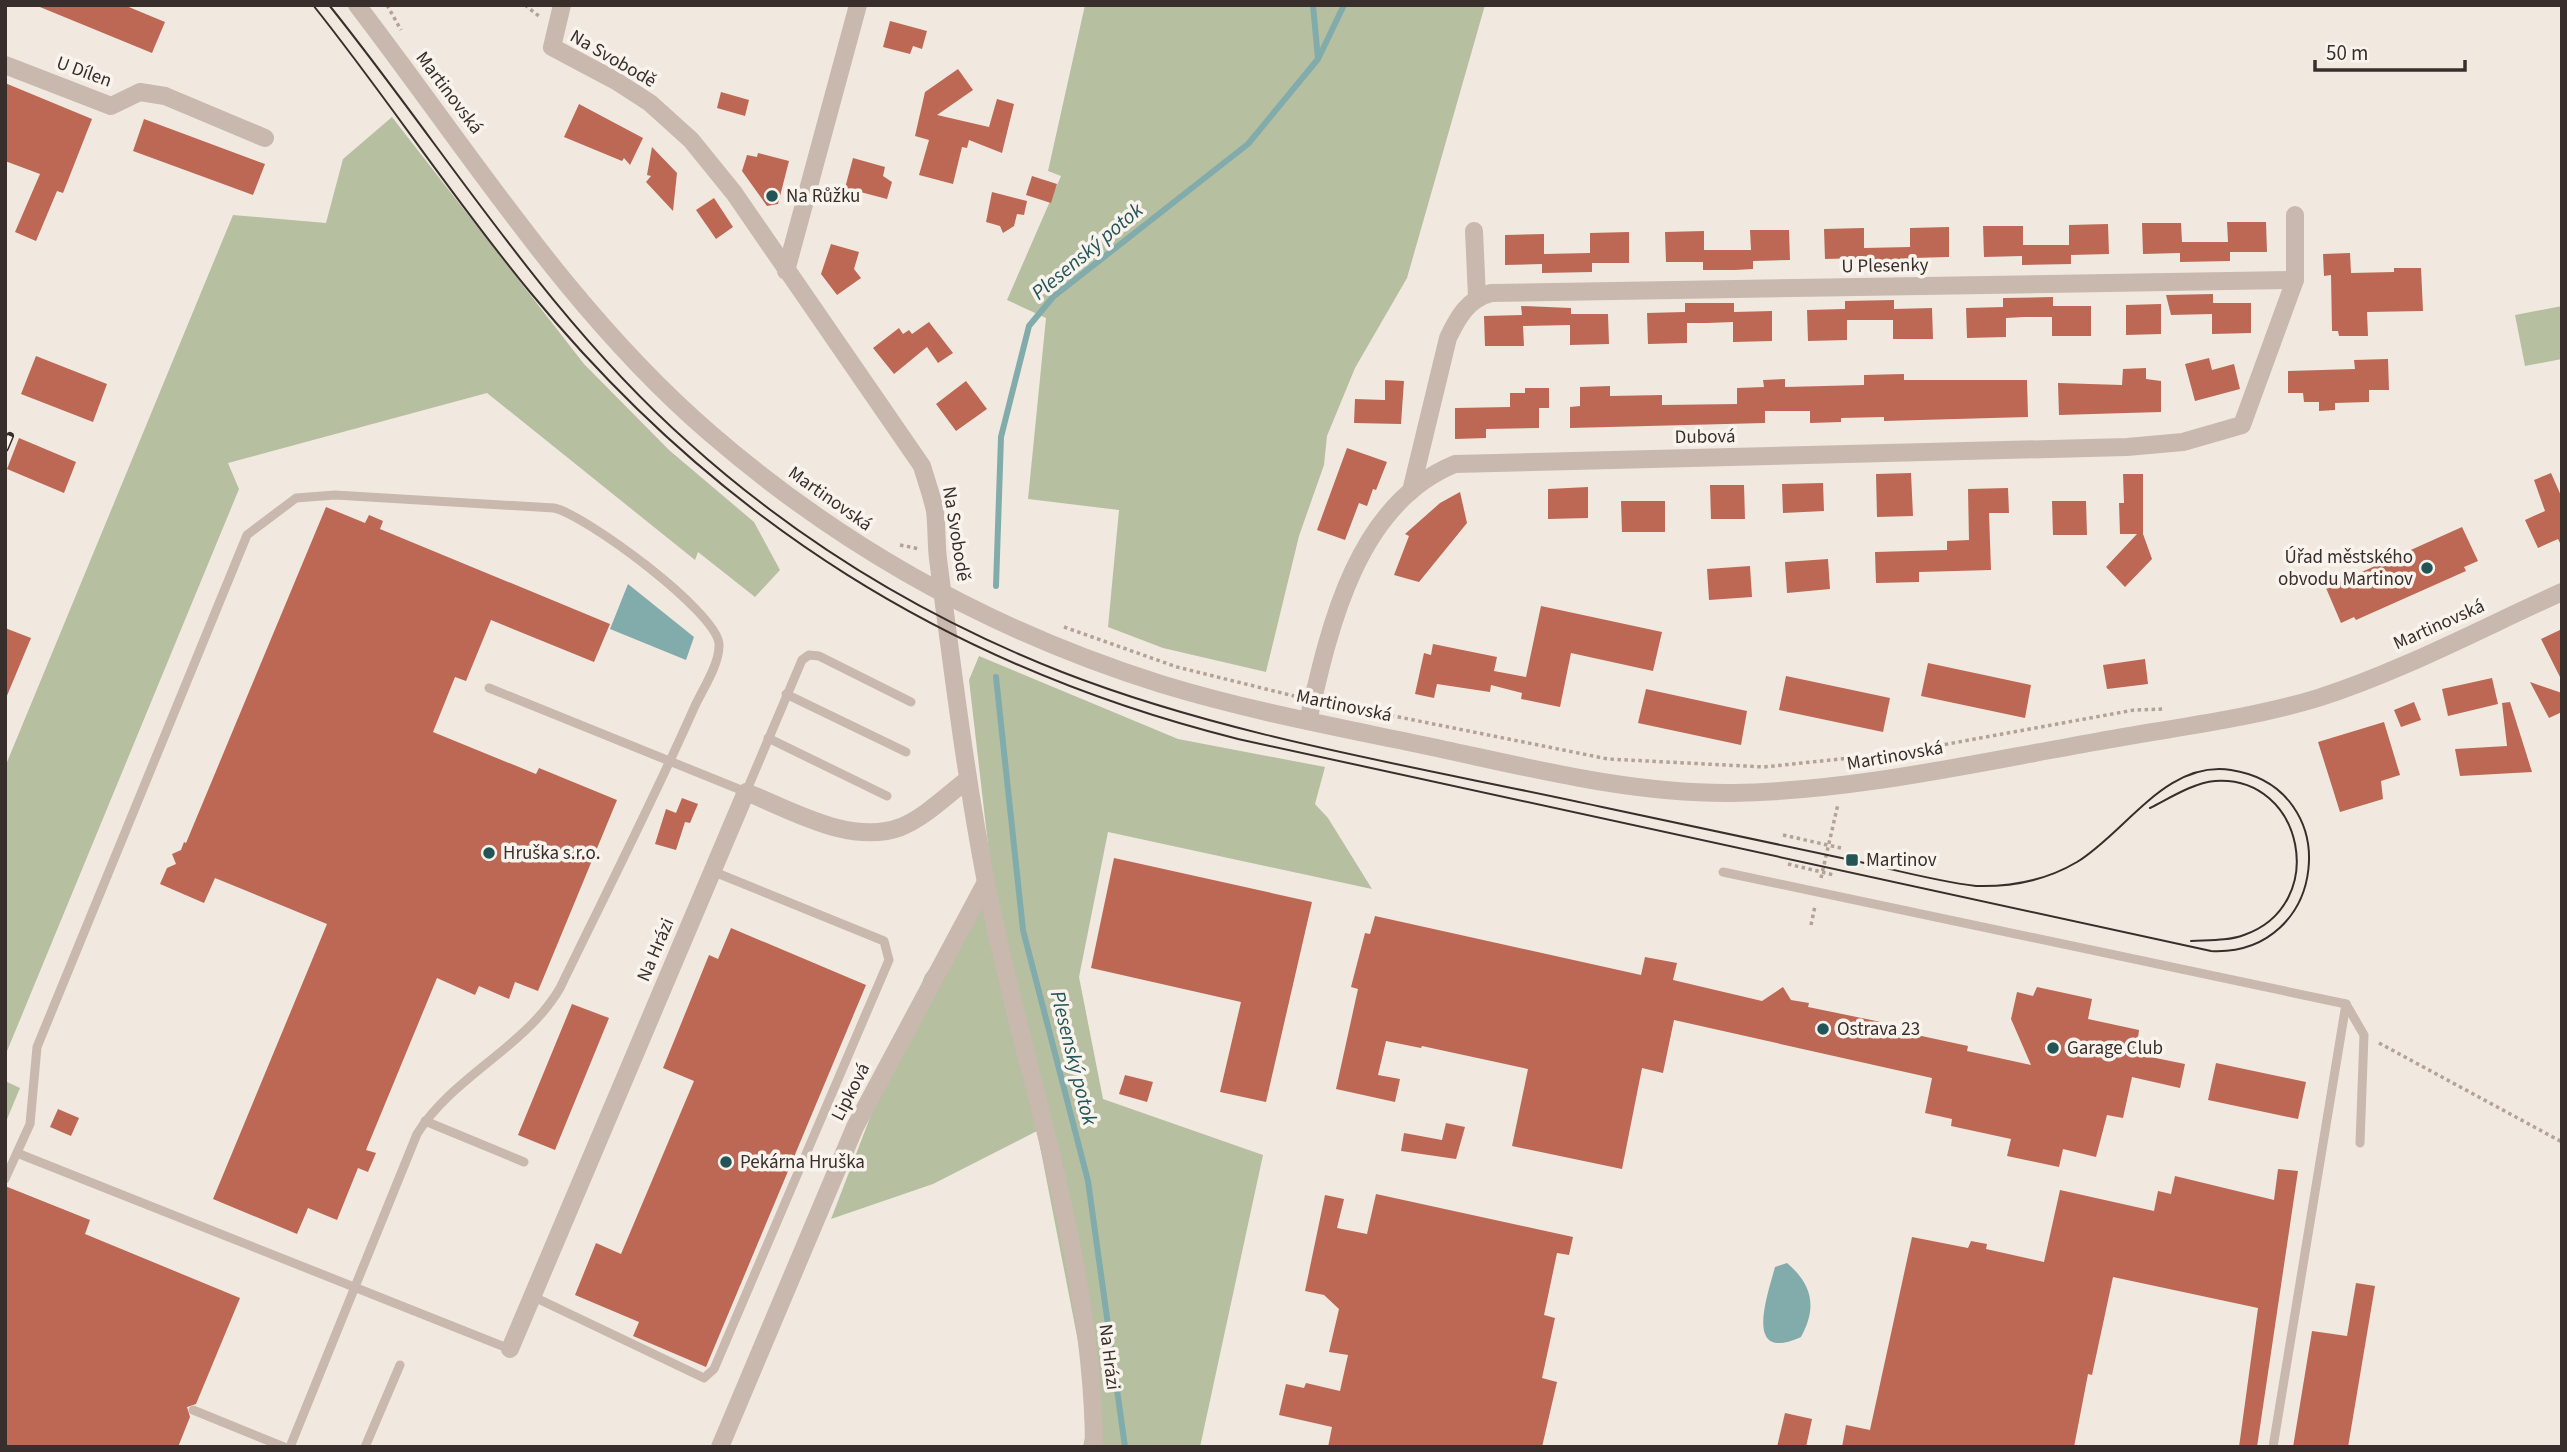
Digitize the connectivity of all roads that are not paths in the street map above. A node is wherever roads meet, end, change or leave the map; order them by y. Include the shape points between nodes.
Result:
1 (357, 5) edge
2 (562, 5) edge
3 (858, 5) edge
4 (5, 65) edge
5 (265, 138) dead end
6 (2295, 215) dead end
7 (1474, 231) dead end
8 (786, 271) junction
9 (2295, 280) junction
10 (1477, 297) junction
11 (1411, 491) junction
12 (2562, 592) edge
13 (944, 594) junction
14 (489, 688) dead end
15 (786, 694) junction
16 (911, 702) dead end
17 (1308, 721) junction
18 (768, 738) junction
19 (906, 752) dead end
20 (670, 761) junction
21 (967, 780) junction
22 (746, 792) junction
23 (887, 796) dead end
24 (712, 871) junction
25 (1723, 873) dead end
26 (986, 881) junction
27 (2347, 1004) junction
28 (425, 1121) junction
29 (2360, 1143) dead end
30 (17, 1153) junction
31 (524, 1162) dead end
32 (5, 1179) edge
33 (355, 1287) junction
34 (532, 1296) junction
35 (510, 1349) joint
36 (400, 1365) dead end
37 (193, 1410) dead end
38 (284, 1447) edge
39 (290, 1447) edge
40 (365, 1447) edge
41 (720, 1447) edge
42 (1094, 1447) edge
43 (2273, 1447) edge

1 - 13 street, Martinovská via 557,270 667,393 808,512
2 - 8 street, Na Svobodě via 552,47 650,103 691,139
3 - 8 street
4 - 5 street, U Dílen via 111,106 140,92 165,96
6 - 9 street
7 - 10 street
8 - 13 street, Na Svobodě via 922,466 935,511
9 - 10 street, U Plesenky via 1491,293
9 - 11 street, Dubová via 2242,425 2157,446 1477,462 1442,470
10 - 11 street via 1459,315 1448,338
11 - 17 street, Dubová via 1356,563 1338,602
12 - 17 street, Martinovská via 2316,698 1839,787 1729,793 1610,783
13 - 17 street, Martinovská via 1022,632 1111,667
13 - 21 street, Na Hrázi
14 - 20 lane
15 - 16 lane via 809,655
15 - 18 lane
15 - 19 lane
18 - 22 lane
18 - 23 lane
20 - 22 lane
20 - 28 lane via 552,1001
20 - 30 lane via 718,654 716,632 700,611 606,535 554,508 335,495 296,498 247,535 37,1048 30,1124
21 - 22 street via 917,819 885,831 833,825
21 - 26 street, Na Hrázi
22 - 24 street, Na Hrázi
24 - 34 street, Na Hrázi
24 - 34 lane via 884,941 889,960 714,1369 704,1378
25 - 27 lane
26 - 41 street, Lipková via 855,1127
26 - 42 street, Na Hrázi via 1079,1289 1094,1403
27 - 29 lane via 2364,1035
27 - 43 lane
28 - 31 lane
28 - 33 lane
30 - 32 lane
30 - 33 lane
33 - 35 lane
33 - 39 lane
34 - 35 street, Na Hrázi
36 - 40 lane
37 - 38 lane

